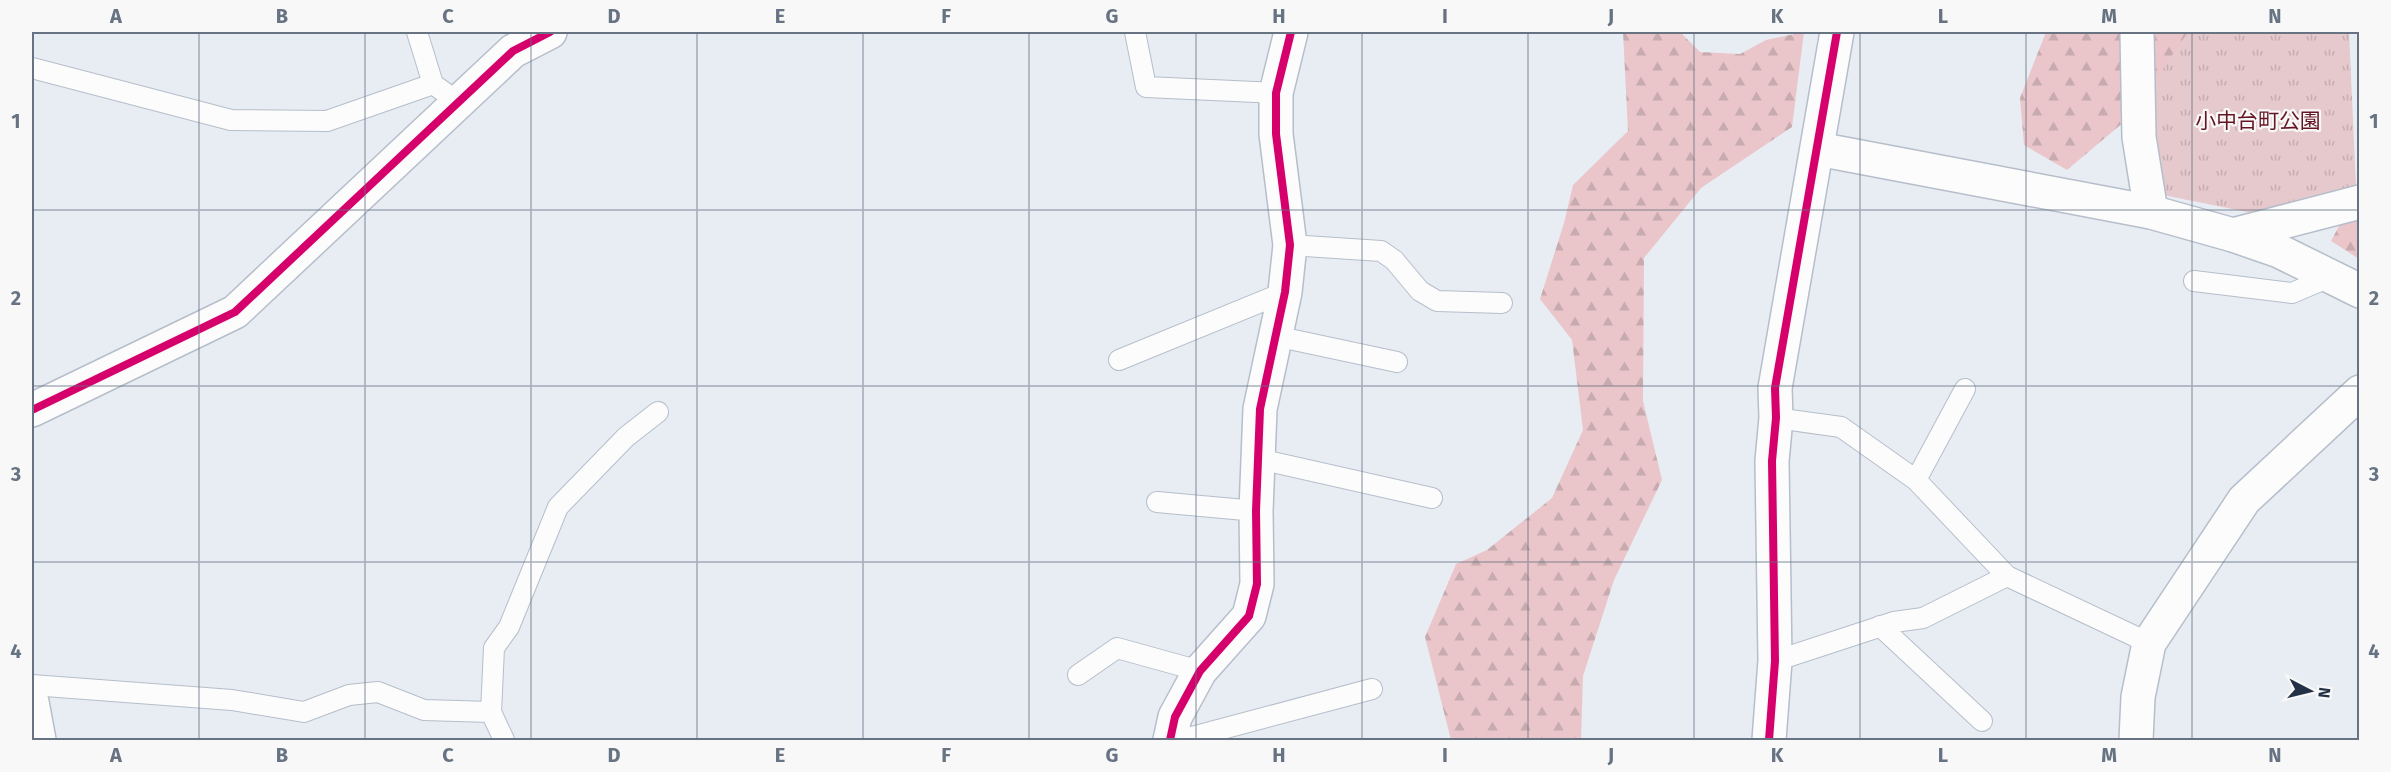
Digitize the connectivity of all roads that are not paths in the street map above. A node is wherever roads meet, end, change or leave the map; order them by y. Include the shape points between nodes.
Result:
1 (417, 32) edge
2 (550, 32) edge
3 (1135, 32) edge
4 (1291, 32) edge
5 (1838, 32) edge
6 (2137, 32) edge
7 (32, 68) edge
8 (446, 93) junction
9 (1276, 93) junction
10 (1818, 149) junction
11 (2360, 202) edge
12 (2151, 212) junction
13 (2234, 235) junction
14 (1290, 245) junction
15 (2194, 281) dead end
16 (2345, 283) edge
17 (1285, 292) junction
18 (1502, 303) dead end
19 (1275, 336) junction
20 (1119, 360) dead end
21 (1397, 362) dead end
22 (1965, 389) dead end
23 (2360, 392) edge
24 (32, 410) edge
25 (658, 412) dead end
26 (1776, 418) junction
27 (1259, 459) junction
28 (1916, 480) junction
29 (1432, 498) dead end
30 (1157, 502) dead end
31 (1256, 512) junction
32 (2007, 576) junction
33 (1880, 626) junction
34 (2149, 643) junction
35 (1775, 661) junction
36 (1200, 671) junction
37 (1078, 675) dead end
38 (32, 685) edge
39 (1372, 689) dead end
40 (32, 702) edge
41 (491, 712) junction
42 (1982, 721) dead end
43 (1766, 733) edge
44 (39, 741) edge
45 (504, 741) edge
46 (1170, 741) edge
47 (1182, 741) edge
48 (2136, 741) edge

1 - 8 lane
2 - 8 street
3 - 9 lane via 1146,87
4 - 9 street
5 - 10 street
6 - 12 street via 2139,137
7 - 8 lane via 231,120 327,121
8 - 24 street via 235,312
9 - 14 street via 1276,134
10 - 12 street
10 - 26 street via 1775,388
11 - 13 street
12 - 13 street
13 - 16 street via 2279,250
14 - 17 street
14 - 18 lane via 1381,251 1394,260 1419,291 1437,302
15 - 16 lane via 2292,293
17 - 19 street
17 - 20 lane
19 - 21 lane
19 - 27 street via 1260,409
22 - 28 lane
23 - 34 street via 2244,500
25 - 41 lane via 626,436 558,507 509,627 494,648
26 - 28 lane via 1841,427
26 - 35 street via 1772,461
27 - 29 lane
27 - 31 street
28 - 32 lane
30 - 31 lane
31 - 36 street via 1257,584 1249,616
32 - 33 lane via 1923,618
32 - 34 lane
33 - 35 lane
33 - 42 lane
34 - 48 street via 2138,697
35 - 43 street
36 - 37 lane via 1117,648
36 - 46 street via 1174,717
38 - 41 lane via 232,700 304,712 350,695 378,692 424,710
39 - 47 lane
40 - 44 street
41 - 45 lane

